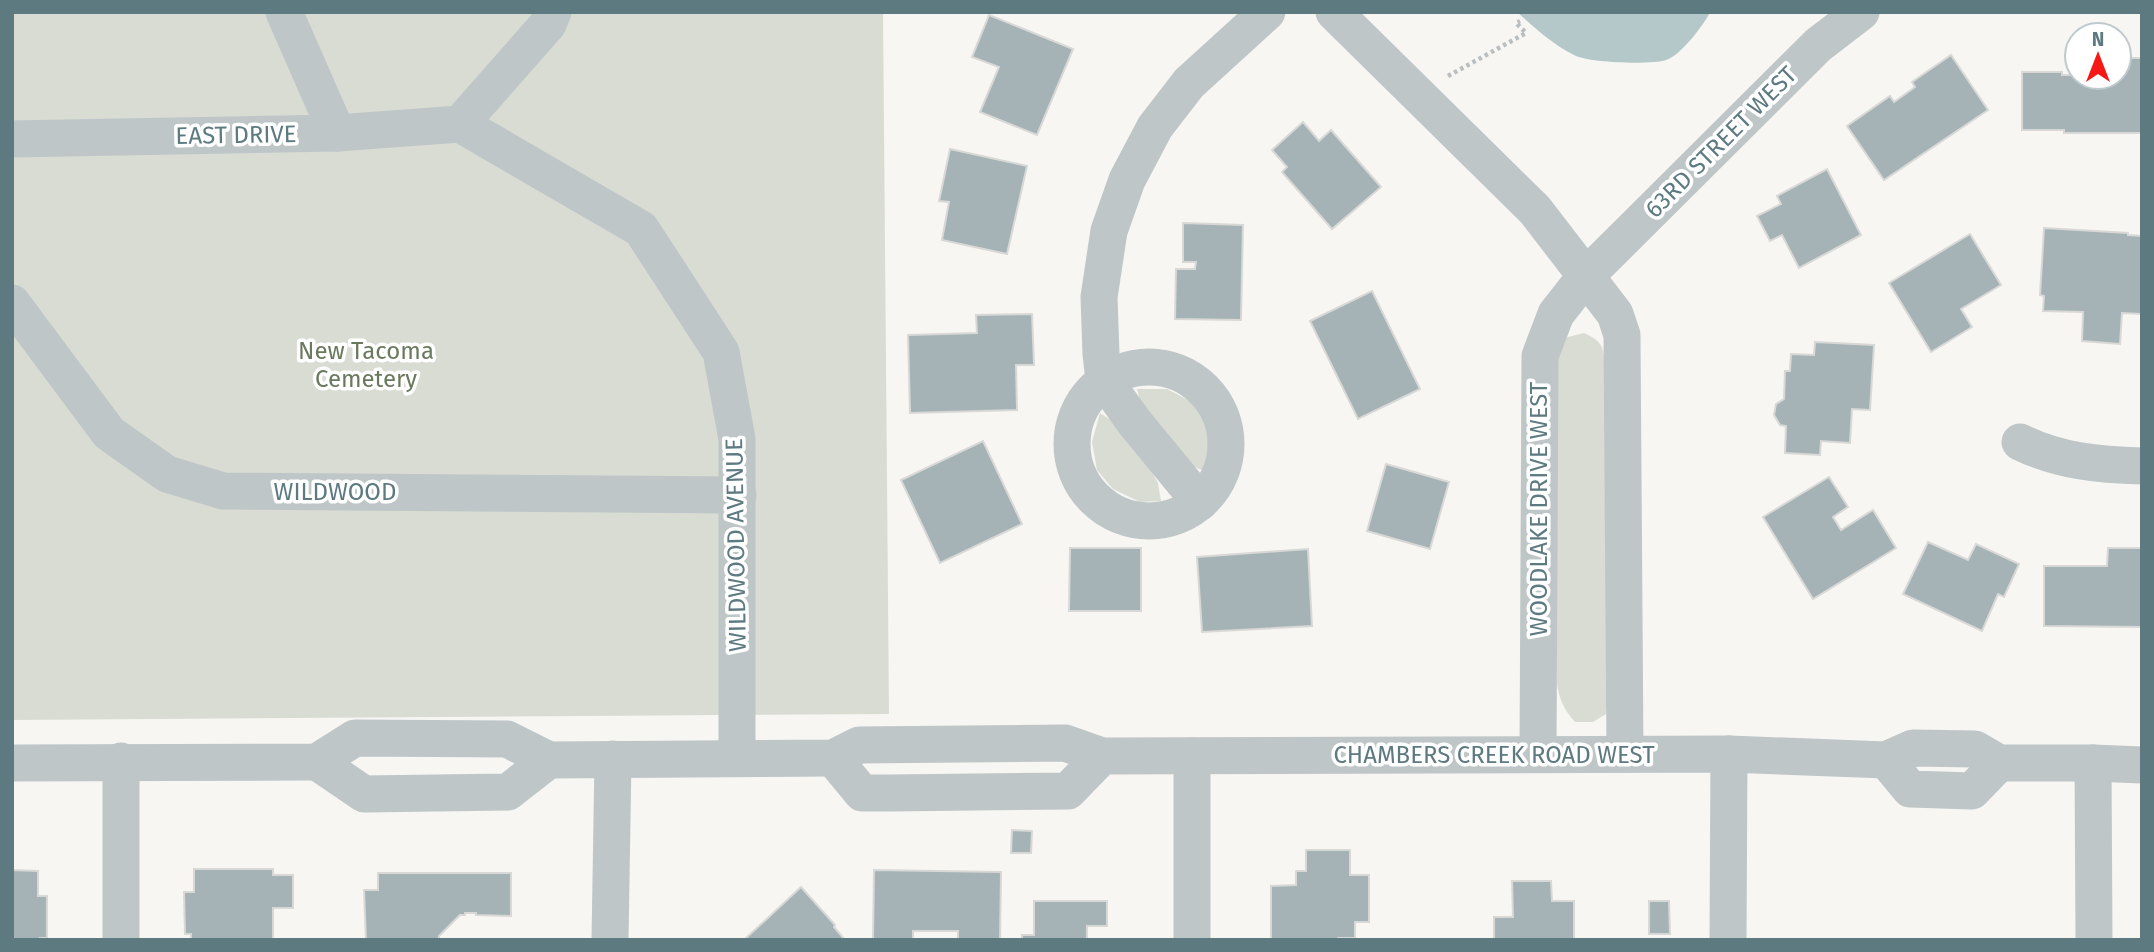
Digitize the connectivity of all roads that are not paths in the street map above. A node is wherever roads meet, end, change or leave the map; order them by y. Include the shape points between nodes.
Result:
1 (284, 12) edge
2 (553, 12) edge
3 (1267, 12) edge
4 (1334, 12) edge
5 (1861, 12) edge
6 (460, 124) junction
7 (337, 133) junction
8 (12, 139) edge
9 (1586, 278) junction
10 (12, 303) edge
11 (1104, 380) junction
12 (2020, 442) dead end
13 (2142, 466) edge
14 (738, 495) junction
15 (1200, 502) junction
16 (1538, 754) junction
17 (1625, 754) junction
18 (1729, 754) junction
19 (1102, 756) junction
20 (1192, 756) junction
21 (737, 758) junction
22 (833, 758) junction
23 (613, 759) junction
24 (549, 760) junction
25 (121, 761) junction
26 (317, 762) junction
27 (2093, 762) junction
28 (12, 763) edge
29 (2142, 765) edge
30 (121, 940) edge
31 (610, 940) edge
32 (1192, 940) edge
33 (1728, 940) edge
34 (2094, 940) edge

1 - 7 street
2 - 6 street via 548,24
3 - 11 street via 1189,83 1155,127 1127,180 1109,231 1099,297
4 - 9 street via 1535,210
5 - 9 street, 63RD STREET WEST via 1818,45
6 - 7 street, EAST DRIVE
6 - 14 street, WILDWOOD AVENUE via 641,229 721,352 737,439
7 - 8 street, EAST DRIVE
9 - 16 street, WOODLAKE DRIVE WEST via 1556,314 1540,356
9 - 17 street via 1615,314 1622,335
10 - 14 street, WILDWOOD via 108,433 167,474 223,491
11 - 15 street
11 - 15 street via 1128,369 1154,366 1179,372 1201,386 1217,407 1226,431 1226,458 1217,482
11 - 15 street via 1086,397 1074,419 1070,444 1075,470 1087,491 1106,509 1129,519 1154,521 1179,515
12 - 13 street via 2066,459
14 - 21 street, WILDWOOD AVENUE
16 - 17 street, CHAMBERS CREEK ROAD WEST
16 - 20 street, CHAMBERS CREEK ROAD WEST
17 - 18 street, CHAMBERS CREEK ROAD WEST
18 - 27 street, CHAMBERS CREEK ROAD WEST via 1886,760 1913,747 1975,749 1999,762
18 - 33 street
19 - 20 street, CHAMBERS CREEK ROAD WEST
19 - 22 street, CHAMBERS CREEK ROAD WEST via 1065,743 859,744
19 - 22 street via 1068,791 1000,792 862,793
20 - 32 street
21 - 22 street, CHAMBERS CREEK ROAD WEST
21 - 23 street, CHAMBERS CREEK ROAD WEST
23 - 24 street, CHAMBERS CREEK ROAD WEST
23 - 31 street
24 - 26 street, CHAMBERS CREEK ROAD WEST via 507,738 355,738
24 - 26 street via 508,792 364,794
25 - 26 street
25 - 28 street
25 - 30 street
27 - 29 street, CHAMBERS CREEK ROAD WEST
27 - 34 street

